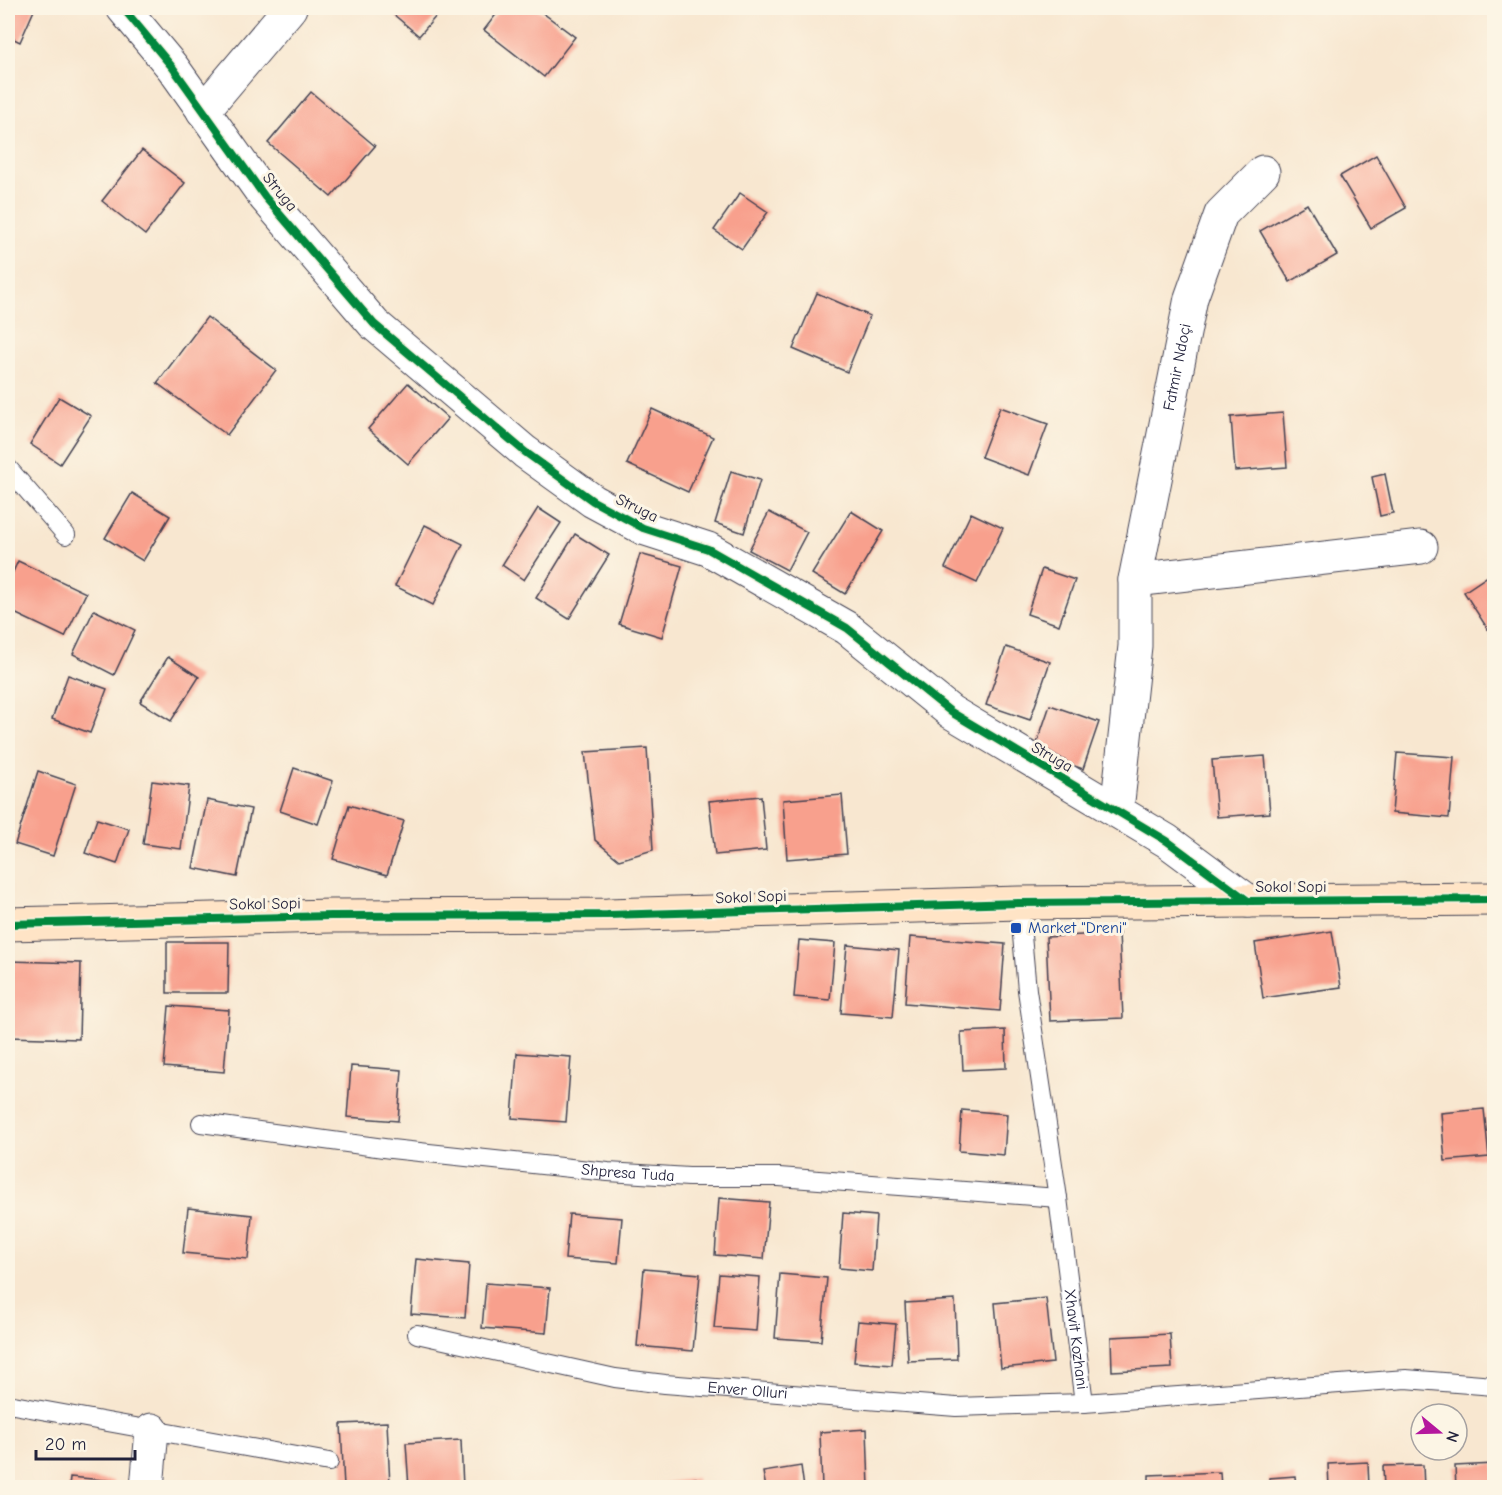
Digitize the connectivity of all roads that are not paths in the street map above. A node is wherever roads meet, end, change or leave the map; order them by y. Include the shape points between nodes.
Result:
1 (123, 8) edge
2 (290, 8) edge
3 (203, 111) junction
4 (1263, 172) dead end
5 (8, 468) edge
6 (66, 535) dead end
7 (1421, 547) dead end
8 (1135, 580) junction
9 (1117, 810) junction
10 (1494, 899) edge
11 (1248, 901) junction
12 (1019, 903) junction
13 (8, 924) edge
14 (201, 1123) dead end
15 (1058, 1198) junction
16 (417, 1334) dead end
17 (1494, 1386) edge
18 (1084, 1403) junction
19 (8, 1404) edge
20 (152, 1431) junction
21 (329, 1462) dead end
22 (147, 1488) edge

1 - 3 street, Struga
2 - 3 street
3 - 9 street, Struga via 264,197 374,324 525,452 593,501 633,523 708,549 848,628 951,712
4 - 8 street, Fatmir Ndoçi via 1221,214 1191,298
5 - 6 lane
7 - 8 street
8 - 9 street, Fatmir Ndoçi via 1135,646
9 - 11 street, Struga via 1167,841
10 - 11 street, Sokol Sopi
11 - 12 street, Sokol Sopi
12 - 13 street, Sokol Sopi via 607,915 331,916
12 - 15 lane, Xhavit Kozhani via 1027,990
14 - 15 lane, Shpresa Tuda via 391,1149 608,1172 779,1177
15 - 18 lane, Xhavit Kozhani
16 - 18 lane, Enver Olluri via 615,1378 665,1384 956,1407
17 - 18 lane, Xhavit Kozhani via 1406,1380
19 - 20 lane
20 - 21 lane
20 - 22 street

